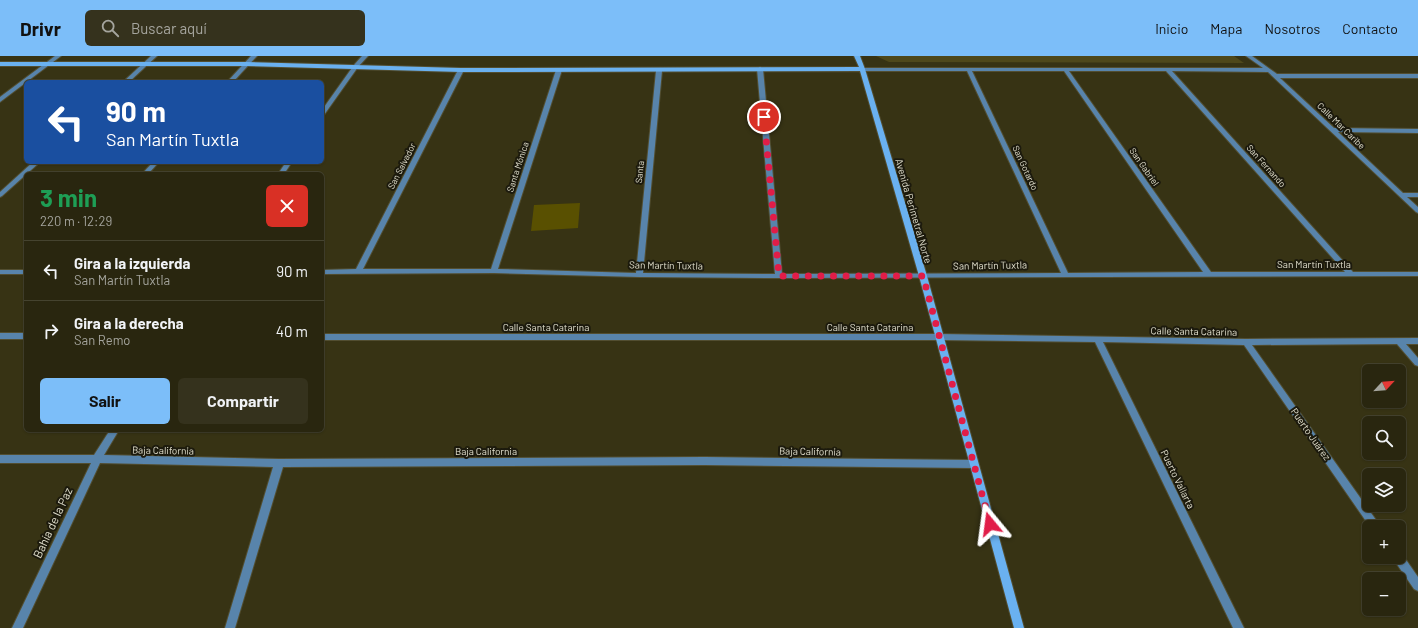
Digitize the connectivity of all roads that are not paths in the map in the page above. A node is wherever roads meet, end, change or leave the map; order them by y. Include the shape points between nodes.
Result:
1 (58, 56) edge
2 (154, 56) edge
3 (254, 56) edge
4 (364, 56) edge
5 (857, 56) edge
6 (1249, 56) edge
7 (0, 64) edge
8 (146, 64) junction
9 (246, 64) junction
10 (46, 65) junction
11 (356, 66) junction
12 (862, 69) junction
13 (969, 69) junction
14 (1065, 69) junction
15 (461, 70) junction
16 (559, 70) junction
17 (760, 70) junction
18 (1168, 70) junction
19 (1268, 70) junction
20 (659, 71) junction
21 (1275, 76) junction
22 (1418, 76) edge
23 (26, 80) edge
24 (128, 80) edge
25 (232, 80) edge
26 (24, 82) edge
27 (0, 100) edge
28 (324, 111) edge
29 (1332, 130) junction
30 (1418, 131) edge
31 (35, 164) edge
32 (154, 164) edge
33 (26, 172) edge
34 (147, 172) edge
35 (24, 174) edge
36 (0, 195) edge
37 (1401, 196) junction
38 (1418, 196) edge
39 (1418, 211) edge
40 (359, 271) junction
41 (494, 271) junction
42 (0, 272) edge
43 (24, 272) edge
44 (324, 272) edge
45 (1065, 274) junction
46 (1208, 274) junction
47 (1351, 274) junction
48 (1418, 274) edge
49 (639, 275) junction
50 (779, 276) junction
51 (923, 276) junction
52 (0, 336) edge
53 (24, 336) edge
54 (324, 337) edge
55 (939, 337) junction
56 (1098, 340) junction
57 (1399, 341) junction
58 (1418, 341) edge
59 (1246, 342) junction
60 (1418, 363) edge
61 (114, 432) edge
62 (97, 459) junction
63 (0, 460) edge
64 (279, 463) junction
65 (973, 464) junction
66 (1371, 520) edge
67 (1403, 564) edge
68 (1418, 586) edge
69 (17, 628) edge
70 (230, 628) edge
71 (1019, 628) edge
72 (1239, 628) edge

1 - 10 street
2 - 8 street
3 - 9 street
4 - 11 street
5 - 12 street, Avenida Perimetral Norte
6 - 19 street, Calle Mar Caribe
7 - 10 street
8 - 9 street
8 - 10 street
8 - 24 street
9 - 11 street
9 - 25 street
10 - 23 street
11 - 15 street
11 - 28 street
12 - 13 street
12 - 17 street
12 - 51 street, Avenida Perimetral Norte
13 - 14 street
13 - 45 street, San Gotardo
14 - 18 street
14 - 46 street, San Gabriel
15 - 16 street
15 - 40 street, San Salvador
16 - 20 street
16 - 41 street, Santa Mónica
17 - 20 street
17 - 50 street
18 - 19 street
18 - 47 street, San Fernando
19 - 21 street, Calle Mar Caribe
20 - 49 street, Santa
21 - 22 street
21 - 29 street, Calle Mar Caribe
26 - 27 street
29 - 30 street
29 - 37 street, Calle Mar Caribe
31 - 33 street
32 - 34 street
35 - 36 street
37 - 38 street
37 - 39 street, Calle Mar Caribe
40 - 41 street, San Martín Tuxtla
40 - 44 street, San Martín Tuxtla
41 - 49 street, San Martín Tuxtla
42 - 43 street
45 - 46 street, San Martín Tuxtla
45 - 51 street, San Martín Tuxtla
46 - 47 street, San Martín Tuxtla
47 - 48 street, San Martín Tuxtla
49 - 50 street, San Martín Tuxtla
50 - 51 street, San Martín Tuxtla
51 - 55 street, Avenida Perimetral Norte
52 - 53 street
54 - 55 street, Calle Santa Catarina
55 - 56 street, Calle Santa Catarina
55 - 65 street, Avenida Perimetral Norte
56 - 59 street, Calle Santa Catarina
56 - 72 street, Puerto Vallarta
57 - 58 street, Calle Santa Catarina
57 - 59 street, Calle Santa Catarina
57 - 60 street
59 - 66 street, Puerto Juárez
61 - 62 street, Bahía de la Paz
62 - 63 street, Baja California
62 - 64 street, Baja California
62 - 69 street, Bahía de la Paz
64 - 65 street, Baja California via 705,461
64 - 70 street
65 - 71 street, Avenida Perimetral Norte
67 - 68 street

